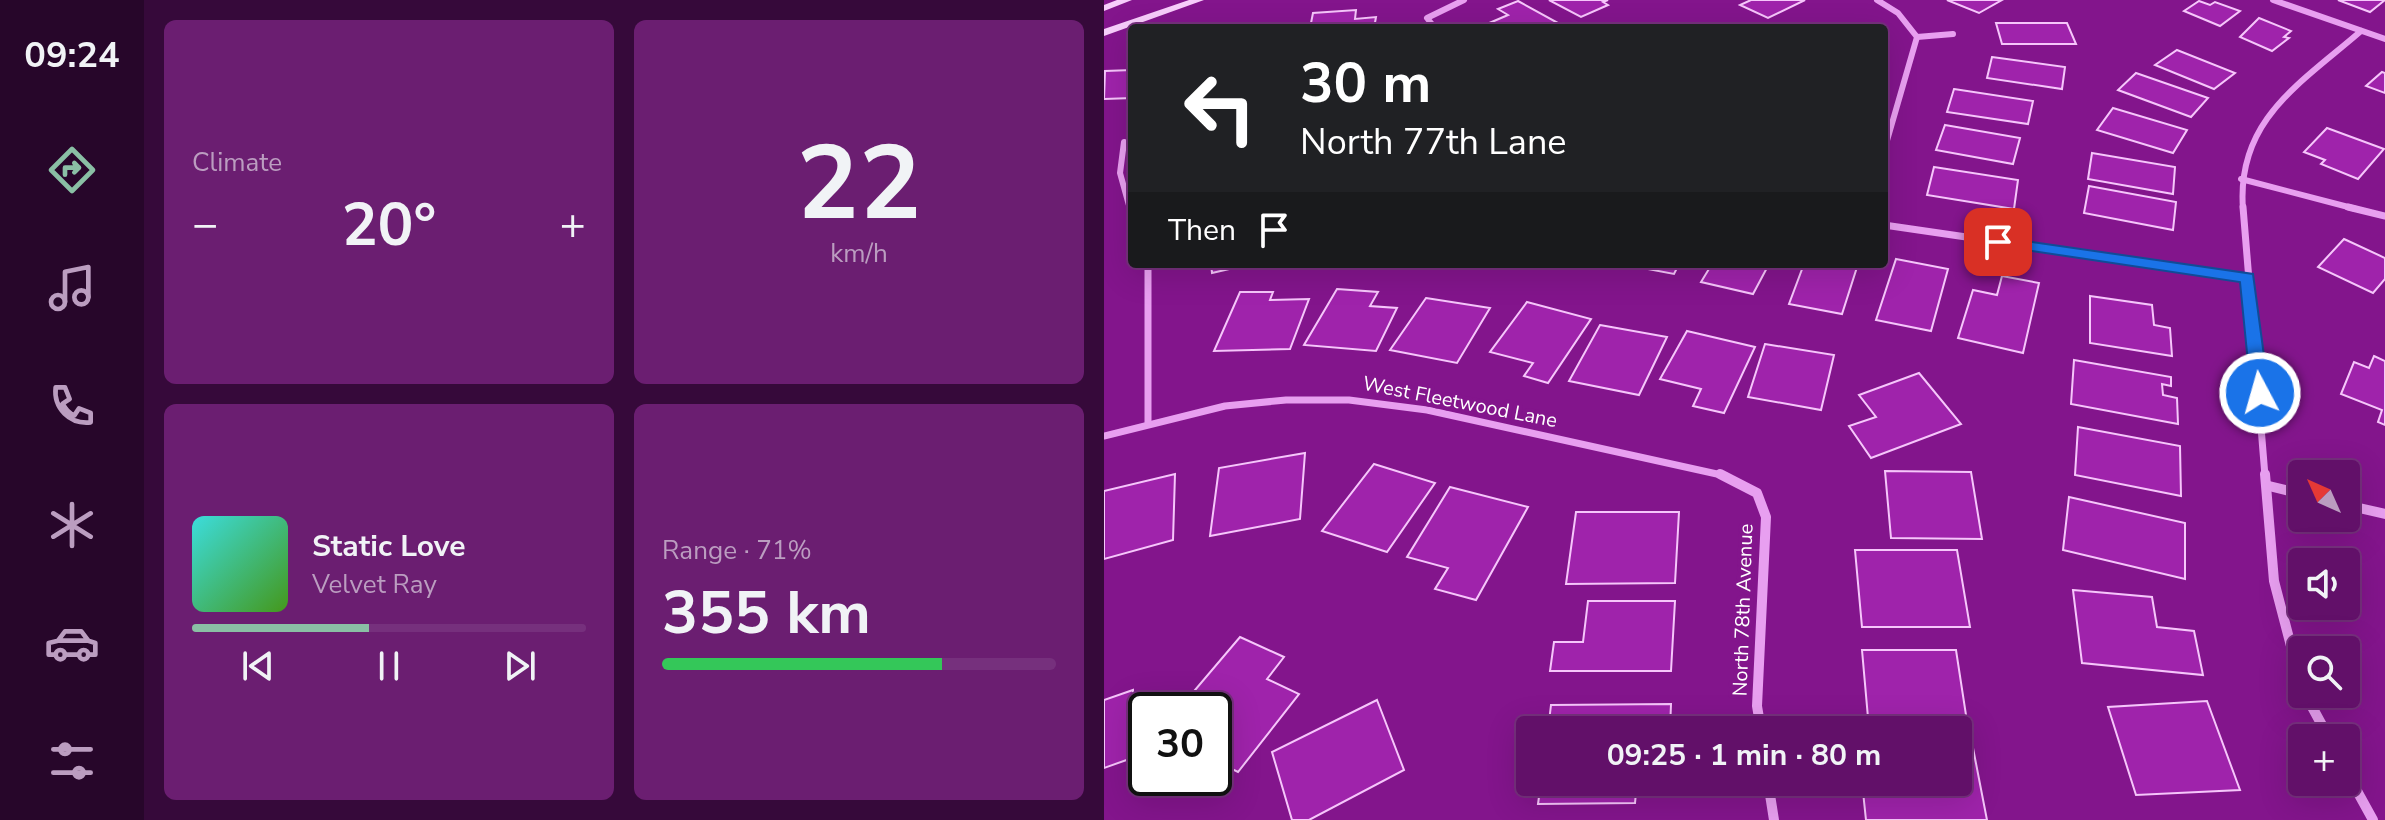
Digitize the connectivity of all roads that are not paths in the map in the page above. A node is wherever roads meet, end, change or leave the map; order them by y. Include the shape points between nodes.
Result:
1 (1127, 0) edge
2 (1199, 0) edge
3 (1464, 0) edge
4 (1877, 0) edge
5 (2273, 0) edge
6 (1104, 8) edge
7 (1130, 24) edge
8 (1432, 24) edge
9 (1128, 25) edge
10 (2361, 31) junction
11 (1104, 33) edge
12 (1953, 34) dead end
13 (1917, 37) junction
14 (2385, 39) edge
15 (1888, 137) edge
16 (1124, 142) dead end
17 (2241, 179) junction
18 (1128, 201) edge
19 (2385, 216) edge
20 (1888, 226) edge
21 (1148, 268) edge
22 (2247, 278) junction
23 (1148, 422) junction
24 (1104, 436) edge
25 (2269, 486) junction
26 (2288, 491) edge
27 (1757, 493) joint
28 (2360, 508) edge
29 (2385, 514) edge
30 (2288, 636) edge
31 (1759, 716) edge
32 (1770, 796) edge
33 (2360, 796) edge
34 (1774, 820) edge
35 (2373, 820) edge

1 - 6 main road
2 - 7 main road
3 - 8 street via 1427,18
4 - 13 street via 1898,13
5 - 10 street
9 - 11 main road
10 - 14 street
10 - 17 street via 2273,108 2252,139
12 - 13 street
13 - 15 street
16 - 18 street via 1120,173
17 - 19 street
17 - 22 street
20 - 22 street
21 - 23 street
22 - 25 street
23 - 24 street, West Fleetwood Lane
23 - 27 street, West Fleetwood Lane via 1284,399 1412,407 1724,475
25 - 26 street
25 - 30 street via 2274,581
27 - 31 street, North 78th Avenue via 1766,517
28 - 29 street
32 - 34 street
33 - 35 street

